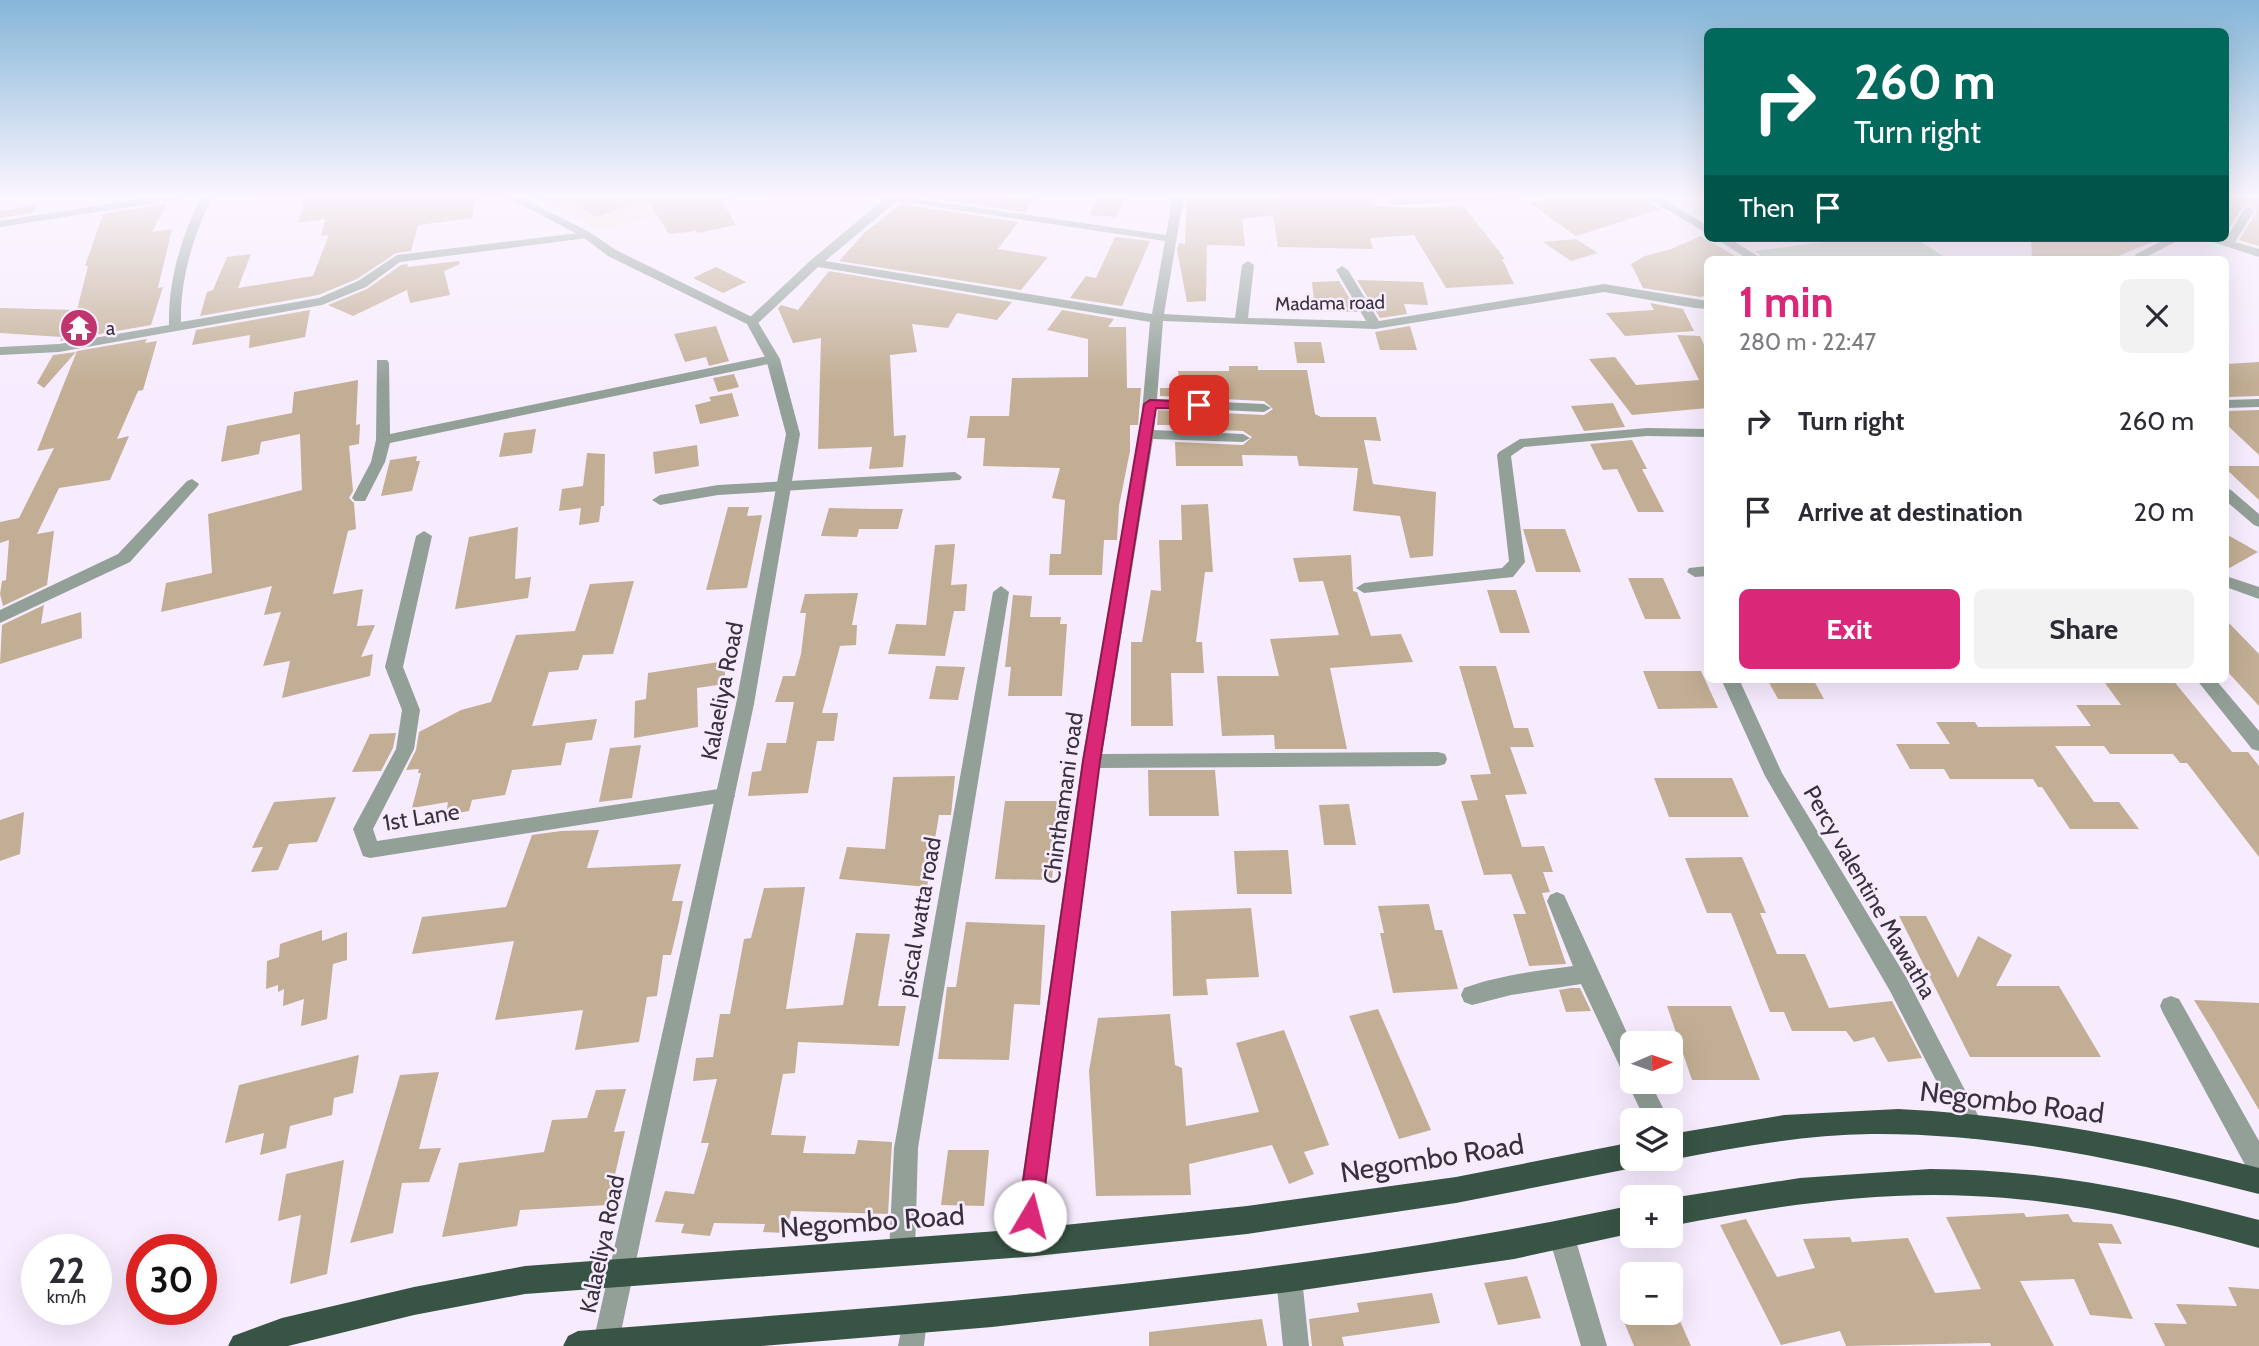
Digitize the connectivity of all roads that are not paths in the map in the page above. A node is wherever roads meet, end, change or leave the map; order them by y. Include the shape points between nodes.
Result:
1 (186, 258) edge
2 (406, 258) edge
3 (622, 258) edge
4 (822, 258) edge
5 (1169, 258) edge
6 (816, 263) junction
7 (1248, 265) dead end
8 (1342, 271) dead end
9 (1704, 305) edge
10 (1158, 318) junction
11 (752, 322) junction
12 (1241, 322) junction
13 (1375, 325) junction
14 (175, 328) junction
15 (0, 351) edge
16 (773, 359) junction
17 (382, 363) dead end
18 (2259, 403) edge
19 (1150, 404) junction
20 (2229, 404) edge
21 (1264, 408) dead end
22 (1704, 433) edge
23 (1147, 434) junction
24 (1243, 438) dead end
25 (383, 440) junction
26 (955, 477) dead end
27 (192, 484) dead end
28 (785, 486) junction
29 (2229, 496) edge
30 (360, 498) dead end
31 (660, 500) dead end
32 (2259, 522) edge
33 (424, 536) dead end
34 (2229, 582) edge
35 (1364, 588) dead end
36 (1002, 592) dead end
37 (2259, 593) edge
38 (0, 617) edge
39 (1732, 683) edge
40 (2208, 683) edge
41 (2259, 744) edge
42 (1438, 759) dead end
43 (1091, 761) junction
44 (725, 796) junction
45 (1557, 901) dead end
46 (1587, 973) junction
47 (1472, 995) dead end
48 (2171, 1006) dead end
49 (1620, 1043) edge
50 (1972, 1127) junction
51 (1683, 1145) edge
52 (1620, 1158) edge
53 (2259, 1165) edge
54 (2259, 1181) edge
55 (1683, 1210) edge
56 (1620, 1222) edge
57 (1561, 1234) junction
58 (2259, 1234) edge
59 (1026, 1243) junction
60 (902, 1252) junction
61 (620, 1272) junction
62 (1289, 1278) junction
63 (912, 1333) edge
64 (606, 1343) junction
65 (648, 1343) edge
66 (243, 1346) edge
67 (578, 1346) edge
68 (1296, 1346) edge
69 (1594, 1346) edge

1 - 14 street via 173,304
2 - 14 street via 321,301
3 - 11 street
4 - 6 street
5 - 10 street, Chinthamani road
6 - 10 street, Madama road
6 - 11 street
7 - 12 street
8 - 13 street
9 - 13 street, Madama road via 1604,288
10 - 12 street, Madama road
10 - 19 street, Chinthamani road
11 - 16 street, Kalaeliya Road
12 - 13 street, Madama road
14 - 15 street via 59,348
16 - 25 street
16 - 28 street, Kalaeliya Road via 793,434
17 - 25 street
18 - 20 street
19 - 21 street
19 - 23 street, Chinthamani road
22 - 35 street via 1647,432 1520,443 1504,455 1517,562 1507,573
23 - 24 street
23 - 43 street, Chinthamani road
25 - 30 street
26 - 28 street
27 - 38 street via 124,558
28 - 31 street
28 - 44 street, Kalaeliya Road
29 - 32 street
33 - 44 street, 1st Lane via 394,667 411,710 405,749 363,829 370,850
34 - 37 street
36 - 60 street, piscal watta road via 906,1147
39 - 50 street, Percy valentine Mawatha via 1774,776 1898,984
40 - 41 street
42 - 43 street
43 - 59 street, Chinthamani road
44 - 61 street, Kalaeliya Road
45 - 46 street
46 - 47 street
46 - 49 street
48 - 53 street
50 - 51 highway, Negombo Road via 1897,1122 1820,1125 1739,1133
50 - 54 highway, Negombo Road via 2130,1151
52 - 59 highway, Negombo Road via 1443,1192 1247,1220
55 - 58 highway via 1848,1187 1932,1182 2024,1187 2130,1203
56 - 57 highway
57 - 62 highway
57 - 69 street
59 - 60 highway, Negombo Road
60 - 61 highway, Negombo Road
61 - 64 street, Kalaeliya Road
61 - 66 highway, Negombo Road via 525,1280 414,1301
62 - 63 highway via 992,1313
62 - 68 street
63 - 65 highway
64 - 65 highway
64 - 67 highway

